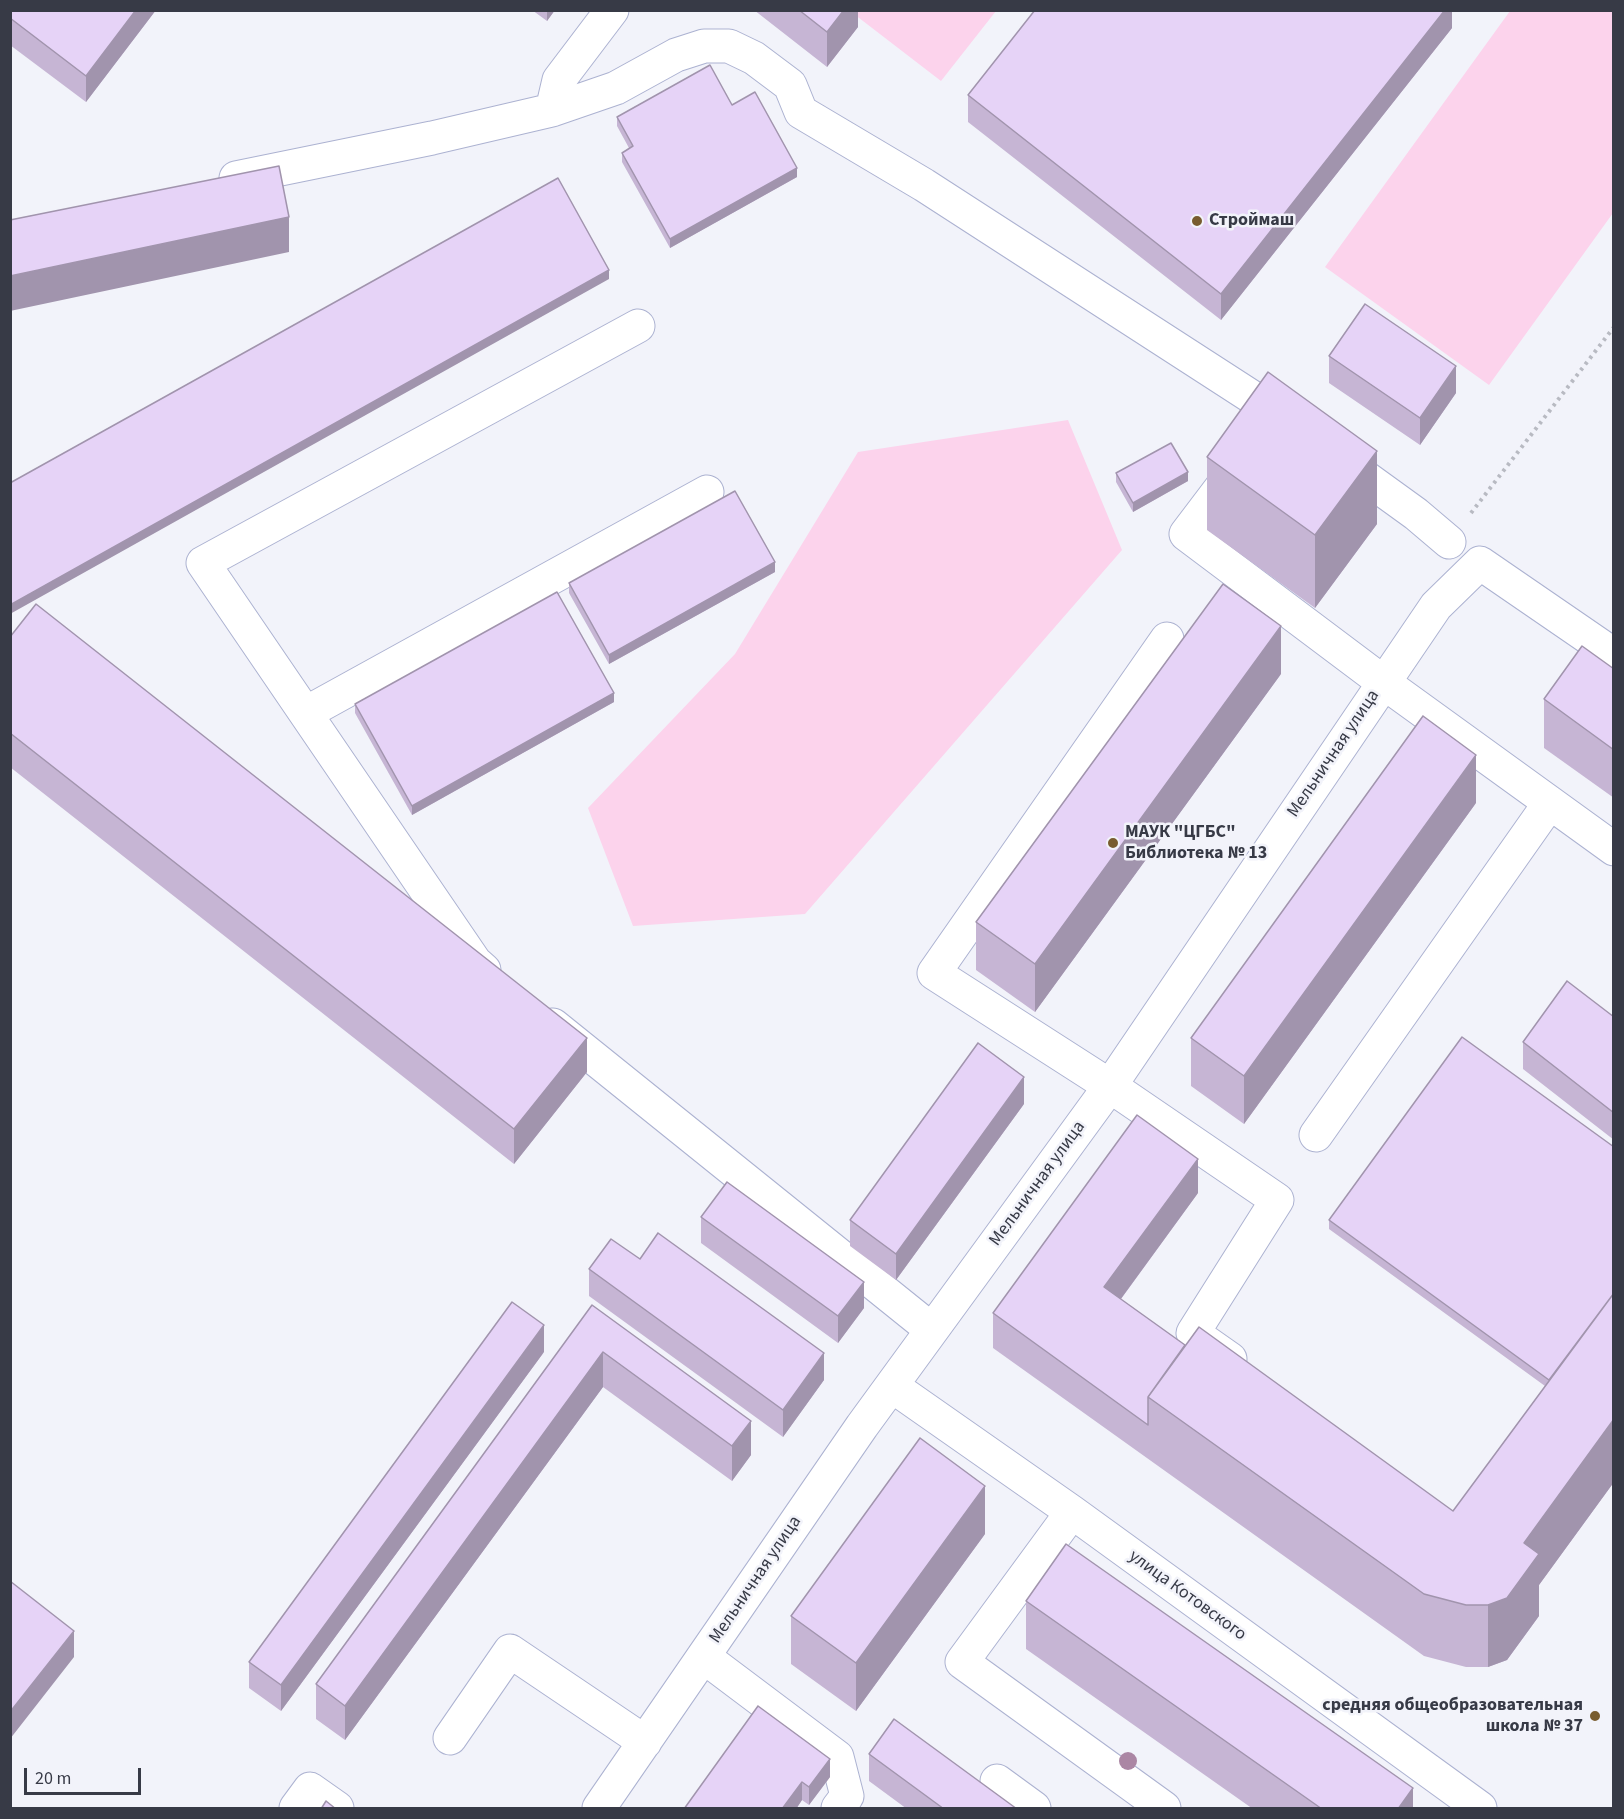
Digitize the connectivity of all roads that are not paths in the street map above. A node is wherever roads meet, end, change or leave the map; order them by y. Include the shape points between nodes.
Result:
1 (612, 10) edge
2 (552, 110) junction
3 (208, 183) edge
4 (638, 327) dead end
5 (1277, 413) junction
6 (707, 492) dead end
7 (1449, 542) road end
8 (1167, 639) dead end
9 (1614, 655) edge
10 (1383, 682) junction
11 (306, 713) junction
12 (1549, 804) junction
13 (1614, 849) edge
14 (1110, 1086) junction
15 (1316, 1135) dead end
16 (932, 1330) junction
17 (1254, 1376) edge
18 (892, 1386) junction
19 (1072, 1512) junction
20 (704, 1657) junction
21 (450, 1738) dead end
22 (645, 1742) junction
23 (997, 1781) dead end
24 (296, 1809) edge
25 (337, 1809) edge
26 (599, 1809) edge
27 (838, 1809) edge
28 (1034, 1809) edge
29 (1164, 1809) edge
30 (1480, 1809) edge

1 - 2 street via 559,80
2 - 3 street
2 - 5 street via 616,88 676,55 704,46 729,46 754,58 790,85 801,112 924,185
4 - 11 street via 203,563
5 - 7 street
5 - 10 street via 1186,534
6 - 11 street
8 - 14 street via 934,973
9 - 10 street, Мельничная улица via 1480,563 1436,606
10 - 12 street
10 - 14 street, Мельничная улица
11 - 16 street via 475,962
12 - 13 street
12 - 15 street
14 - 16 street, Мельничная улица
14 - 17 street via 1277,1200 1193,1333
16 - 18 street, Мельничная улица
18 - 19 street, улица Котовского
18 - 20 street, Мельничная улица
19 - 29 street via 962,1662
19 - 30 street, улица Котовского
20 - 22 street, Мельничная улица
20 - 27 street via 837,1757 847,1796
21 - 22 street via 510,1651
22 - 26 street, Мельничная улица
23 - 28 street
24 - 25 street via 310,1789

